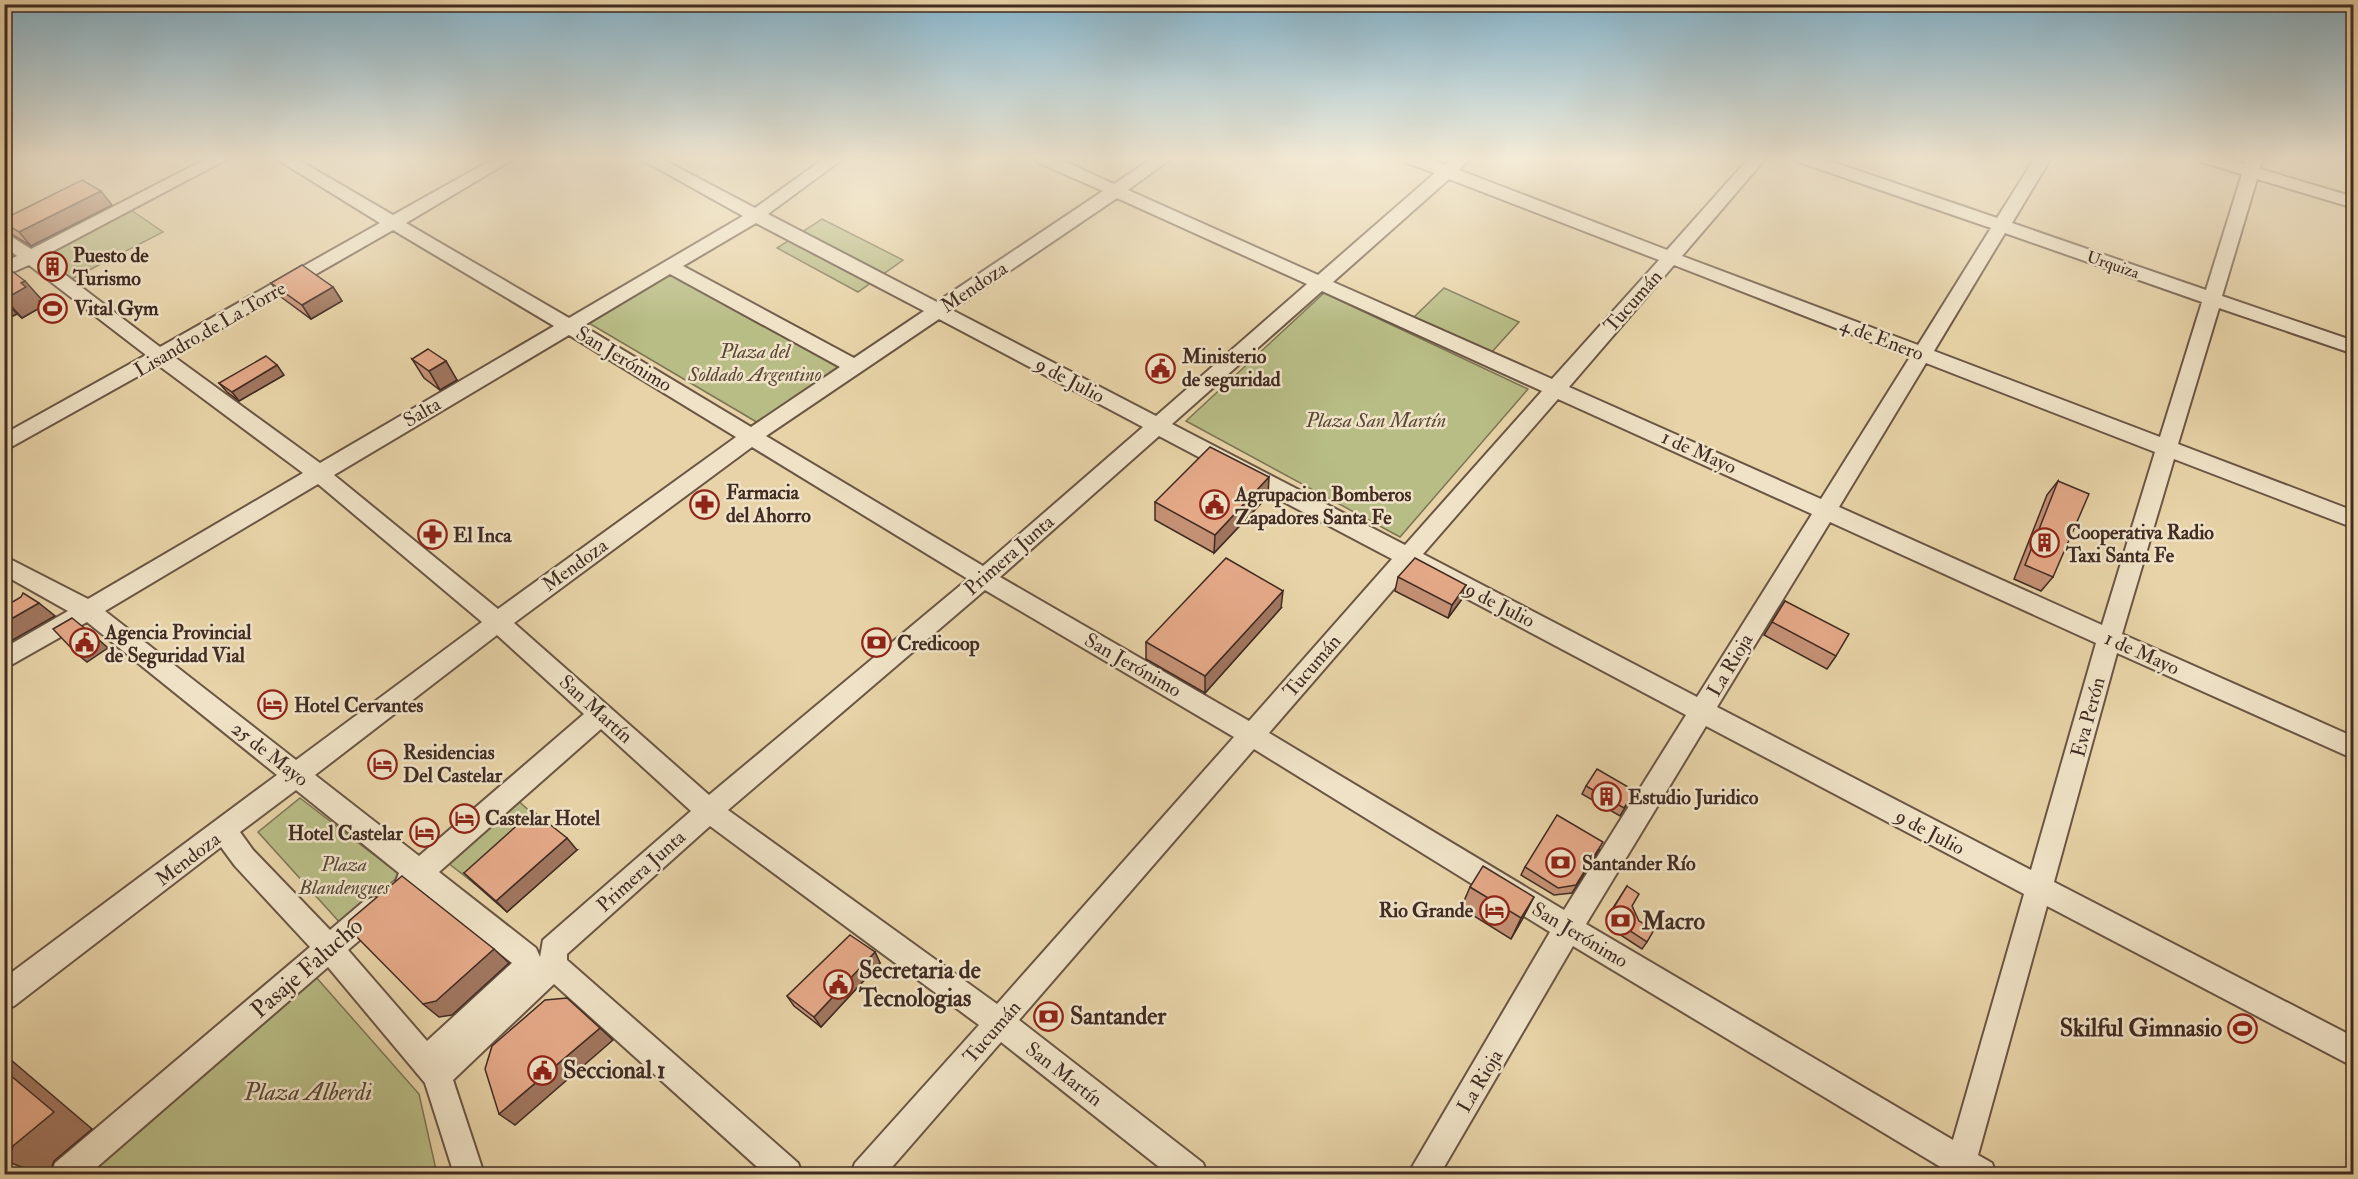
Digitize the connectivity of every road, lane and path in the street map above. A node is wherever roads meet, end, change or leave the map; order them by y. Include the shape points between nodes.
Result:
1 (114, 213) edge
2 (373, 213) edge
3 (413, 213) edge
4 (749, 213) edge
5 (759, 213) edge
6 (1083, 213) edge
7 (1169, 213) edge
8 (1400, 213) edge
9 (1554, 213) edge
10 (1711, 213) edge
11 (1965, 213) edge
12 (2008, 213) edge
13 (2238, 213) edge
14 (755, 216) junction
15 (393, 225) junction
16 (2000, 225) junction
17 (4, 237) edge
18 (31, 256) junction
19 (1672, 258) junction
20 (670, 267) junction
21 (4, 270) edge
22 (1322, 281) junction
23 (2212, 299) junction
24 (939, 311) junction
25 (570, 327) junction
26 (2354, 348) edge
27 (1922, 355) junction
28 (161, 357) junction
29 (855, 367) junction
30 (1554, 388) junction
31 (1155, 425) junction
32 (753, 436) junction
33 (4, 444) edge
34 (2166, 449) junction
35 (318, 473) junction
36 (1825, 508) junction
37 (2354, 520) edge
38 (1407, 556) junction
39 (4, 564) edge
40 (984, 578) junction
41 (87, 610) junction
42 (498, 622) junction
43 (2109, 639) junction
44 (4, 660) edge
45 (1702, 710) junction
46 (601, 714) junction
47 (1252, 735) junction
48 (2354, 749) edge
49 (297, 776) junction
50 (709, 811) junction
51 (225, 832) junction
52 (419, 872) junction
53 (2040, 890) junction
54 (1569, 928) junction
55 (330, 949) junction
56 (545, 958) junction
57 (4, 996) edge
58 (1000, 1023) junction
59 (2354, 1053) edge
60 (432, 1068) junction
61 (1967, 1170) edge
62 (66, 1174) edge
63 (469, 1174) edge
64 (787, 1174) edge
65 (866, 1174) edge
66 (1192, 1174) edge
67 (1423, 1174) edge

1 - 18 street
2 - 15 street, San Jerónimo
3 - 15 street, Lisandro de La Torre
4 - 14 street, 9 de Julio
5 - 14 street, Salta
6 - 24 street, Mendoza
7 - 22 street, 1 de Mayo
8 - 22 street, Primera Junta
9 - 19 street, 4 de Enero
10 - 19 street, Tucumán
11 - 16 street, Urquiza
12 - 16 street, La Rioja
13 - 23 street, Eva Perón
14 - 20 street, Salta
14 - 24 street, 9 de Julio
15 - 25 street, San Jerónimo
15 - 28 street, Lisandro de La Torre
16 - 23 street, Urquiza
16 - 27 street, La Rioja
17 - 18 street, San Martín
18 - 21 street
18 - 28 street, San Martín
19 - 27 street, 4 de Enero
19 - 30 street, Tucumán
20 - 25 street, Salta
20 - 29 street
22 - 30 street, 1 de Mayo
22 - 31 street, Primera Junta
23 - 26 street, Urquiza
23 - 34 street, Eva Perón
24 - 29 street, Mendoza
24 - 31 street, 9 de Julio
25 - 32 street, San Jerónimo
25 - 35 street, Salta
27 - 34 street, 4 de Enero
27 - 36 street, La Rioja
28 - 33 street, Lisandro de La Torre
28 - 35 street, San Martín
29 - 32 street, Mendoza
30 - 36 street, 1 de Mayo
30 - 38 street, Tucumán
31 - 38 street, 9 de Julio
31 - 40 street, Primera Junta
32 - 40 street, San Jerónimo
32 - 42 street, Mendoza
34 - 37 street, 4 de Enero
34 - 43 street, Eva Perón
35 - 41 street, Salta
35 - 42 street, San Martín
36 - 43 street, 1 de Mayo
36 - 45 street, La Rioja
38 - 45 street, 9 de Julio
38 - 47 street, Tucumán
39 - 41 street, 25 de Mayo
40 - 47 street, San Jerónimo
40 - 50 street, Primera Junta
41 - 44 street, Salta
41 - 49 street, 25 de Mayo
42 - 46 street, San Martín
42 - 49 street, Mendoza
43 - 48 street, 1 de Mayo
43 - 53 street, Eva Perón
45 - 53 street, 9 de Julio
45 - 54 street, La Rioja
46 - 50 street, San Martín
46 - 52 street, Pasaje Falucho
47 - 54 street, San Jerónimo
47 - 58 street, Tucumán
49 - 51 street, Mendoza
49 - 52 street, 25 de Mayo
50 - 56 street, Primera Junta
50 - 58 street, San Martín
51 - 55 street via 244,858
51 - 57 street, Mendoza
52 - 55 street, Pasaje Falucho
52 - 56 street, 25 de Mayo
53 - 59 street, 9 de Julio
53 - 61 street, Eva Perón
54 - 61 street, San Jerónimo
54 - 67 street, La Rioja
55 - 60 street
55 - 62 street, Pasaje Falucho
56 - 60 street, Primera Junta
56 - 64 street, 25 de Mayo
58 - 65 street, Tucumán
58 - 66 street, San Martín
60 - 63 street

